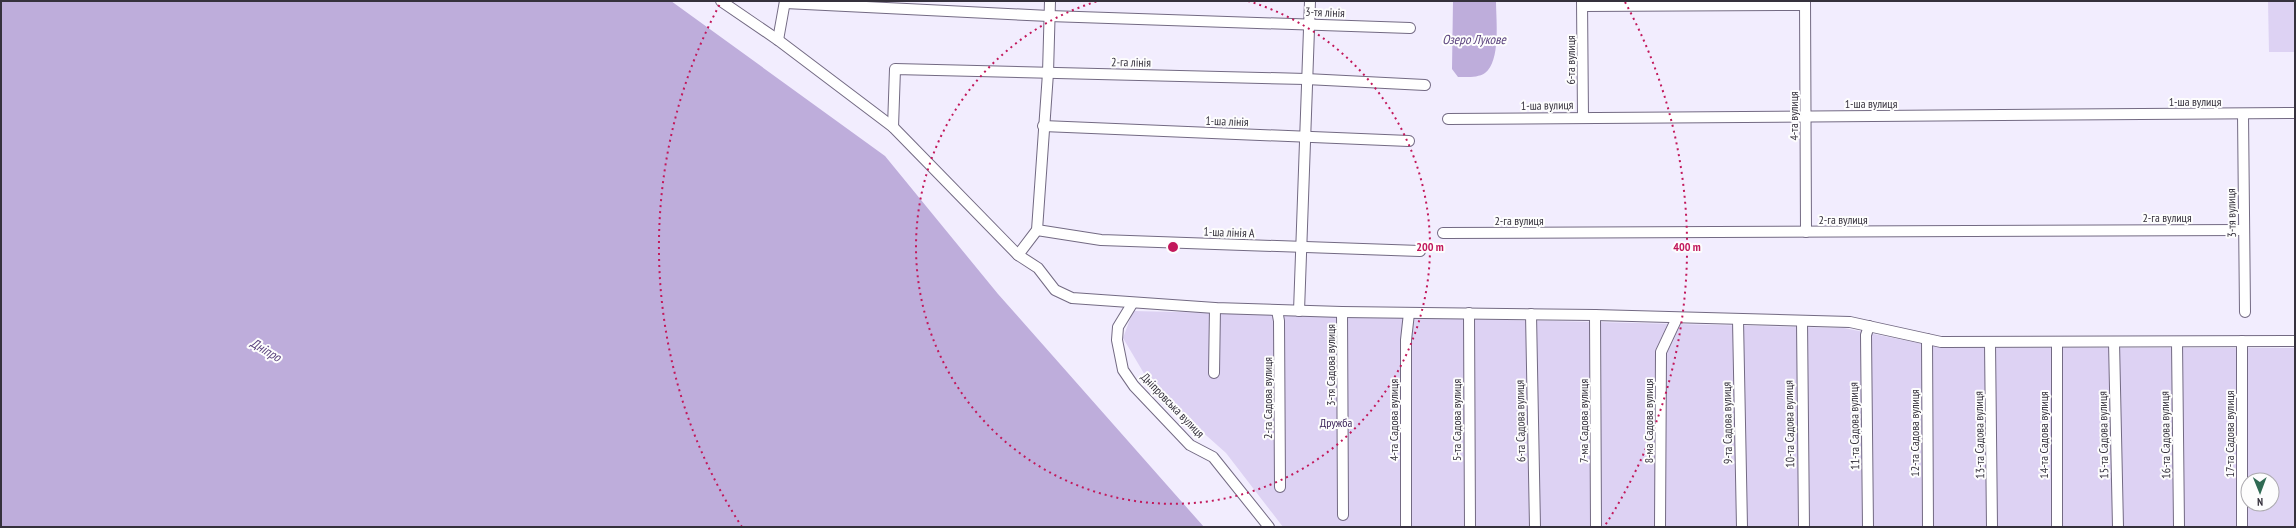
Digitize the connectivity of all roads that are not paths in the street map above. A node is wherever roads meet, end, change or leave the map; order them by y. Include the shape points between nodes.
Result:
1 (721, 1) edge
2 (1050, 1) edge
3 (1310, 1) edge
4 (785, 2) edge
5 (1690, 3) edge
6 (1805, 3) edge
7 (1582, 4) edge
8 (1049, 16) junction
9 (1309, 25) junction
10 (1410, 28) dead end
11 (778, 40) junction
12 (1048, 73) junction
13 (1306, 79) junction
14 (1425, 85) dead end
15 (2295, 113) edge
16 (2243, 114) junction
17 (1806, 117) junction
18 (1583, 118) junction
19 (1448, 119) dead end
20 (1043, 126) junction
21 (893, 127) junction
22 (1304, 138) junction
23 (1409, 141) dead end
24 (1037, 230) junction
25 (2244, 230) junction
26 (1806, 232) junction
27 (1443, 233) dead end
28 (1301, 248) junction
29 (1420, 251) dead end
30 (1018, 255) junction
31 (1132, 304) junction
32 (1215, 308) junction
33 (1277, 310) junction
34 (1299, 311) junction
35 (1342, 312) junction
36 (1409, 312) junction
37 (2245, 312) dead end
38 (1468, 313) junction
39 (1531, 314) junction
40 (1595, 315) junction
41 (1677, 318) junction
42 (1738, 320) junction
43 (1802, 321) junction
44 (1869, 326) junction
45 (1927, 339) junction
46 (2242, 341) junction
47 (2295, 341) edge
48 (2057, 342) junction
49 (2114, 342) junction
50 (2177, 342) junction
51 (1990, 343) junction
52 (1214, 373) dead end
53 (1280, 487) dead end
54 (1343, 515) dead end
55 (1269, 527) edge
56 (1406, 527) edge
57 (1470, 527) edge
58 (1535, 527) edge
59 (1596, 527) edge
60 (1660, 527) edge
61 (1742, 527) edge
62 (1804, 527) edge
63 (1868, 527) edge
64 (1928, 527) edge
65 (1992, 527) edge
66 (2057, 527) edge
67 (2118, 527) edge
68 (2179, 527) edge
69 (2242, 527) edge

1 - 11 street
2 - 8 street
3 - 9 street
4 - 8 street, 3-тя лінія
4 - 11 street
5 - 6 street
5 - 7 street
6 - 17 street, 4-та вулиця
7 - 18 street, 6-та вулиця
8 - 9 street, 3-тя лінія
8 - 12 street
9 - 10 street, 3-тя лінія
9 - 13 street
11 - 21 street
12 - 13 street, 2-га лінія
12 - 20 street
12 - 21 street, 2-га лінія via 895,69
13 - 14 street, 2-га лінія
13 - 22 street
15 - 16 street, 1-ша вулиця
16 - 17 street, 1-ша вулиця
16 - 25 street, 3-тя вулиця
17 - 18 street, 1-ша вулиця
17 - 26 street, 4-та вулиця
18 - 19 street, 1-ша вулиця
20 - 22 street, 1-ша лінія
20 - 24 street
21 - 30 street
22 - 23 street, 1-ша лінія
22 - 28 street
24 - 28 street, 1-ша лінія А via 1101,240
24 - 30 street
25 - 26 street, 2-га вулиця
25 - 37 street, 3-тя вулиця
26 - 27 street, 2-га вулиця
28 - 29 street, 1-ша лінія А
28 - 34 street
30 - 31 street via 1038,268 1055,290 1072,298
31 - 32 street
31 - 55 street, Дніпровська вулиця via 1118,327 1117,340 1123,370 1134,386 1190,445 1213,457
32 - 33 street
32 - 52 street
33 - 34 street
33 - 53 street, 2-га Садова вулиця
34 - 35 street
35 - 36 street
35 - 54 street, 3-тя Садова вулиця
36 - 38 street
36 - 56 street, 4-та Садова вулиця via 1406,340
38 - 39 street
38 - 57 street, 5-та Садова вулиця
39 - 40 street
39 - 58 street, 6-та Садова вулиця
40 - 41 street
40 - 59 street, 7-ма Садова вулиця
41 - 42 street
41 - 60 street, 8-ма Садова вулиця via 1661,352
42 - 43 street
42 - 61 street, 9-та Садова вулиця
43 - 44 street via 1850,322
43 - 62 street, 10-та Садова вулиця
44 - 45 street
44 - 63 street, 11-та Садова вулиця via 1866,335
45 - 51 street
45 - 64 street, 12-та Садова вулиця
46 - 47 street
46 - 50 street
46 - 69 street, 17-та Садова вулиця
48 - 49 street
48 - 51 street
48 - 66 street, 14-та Садова вулиця
49 - 50 street
49 - 67 street, 15-та Садова вулиця
50 - 68 street, 16-та Садова вулиця
51 - 65 street, 13-та Садова вулиця

